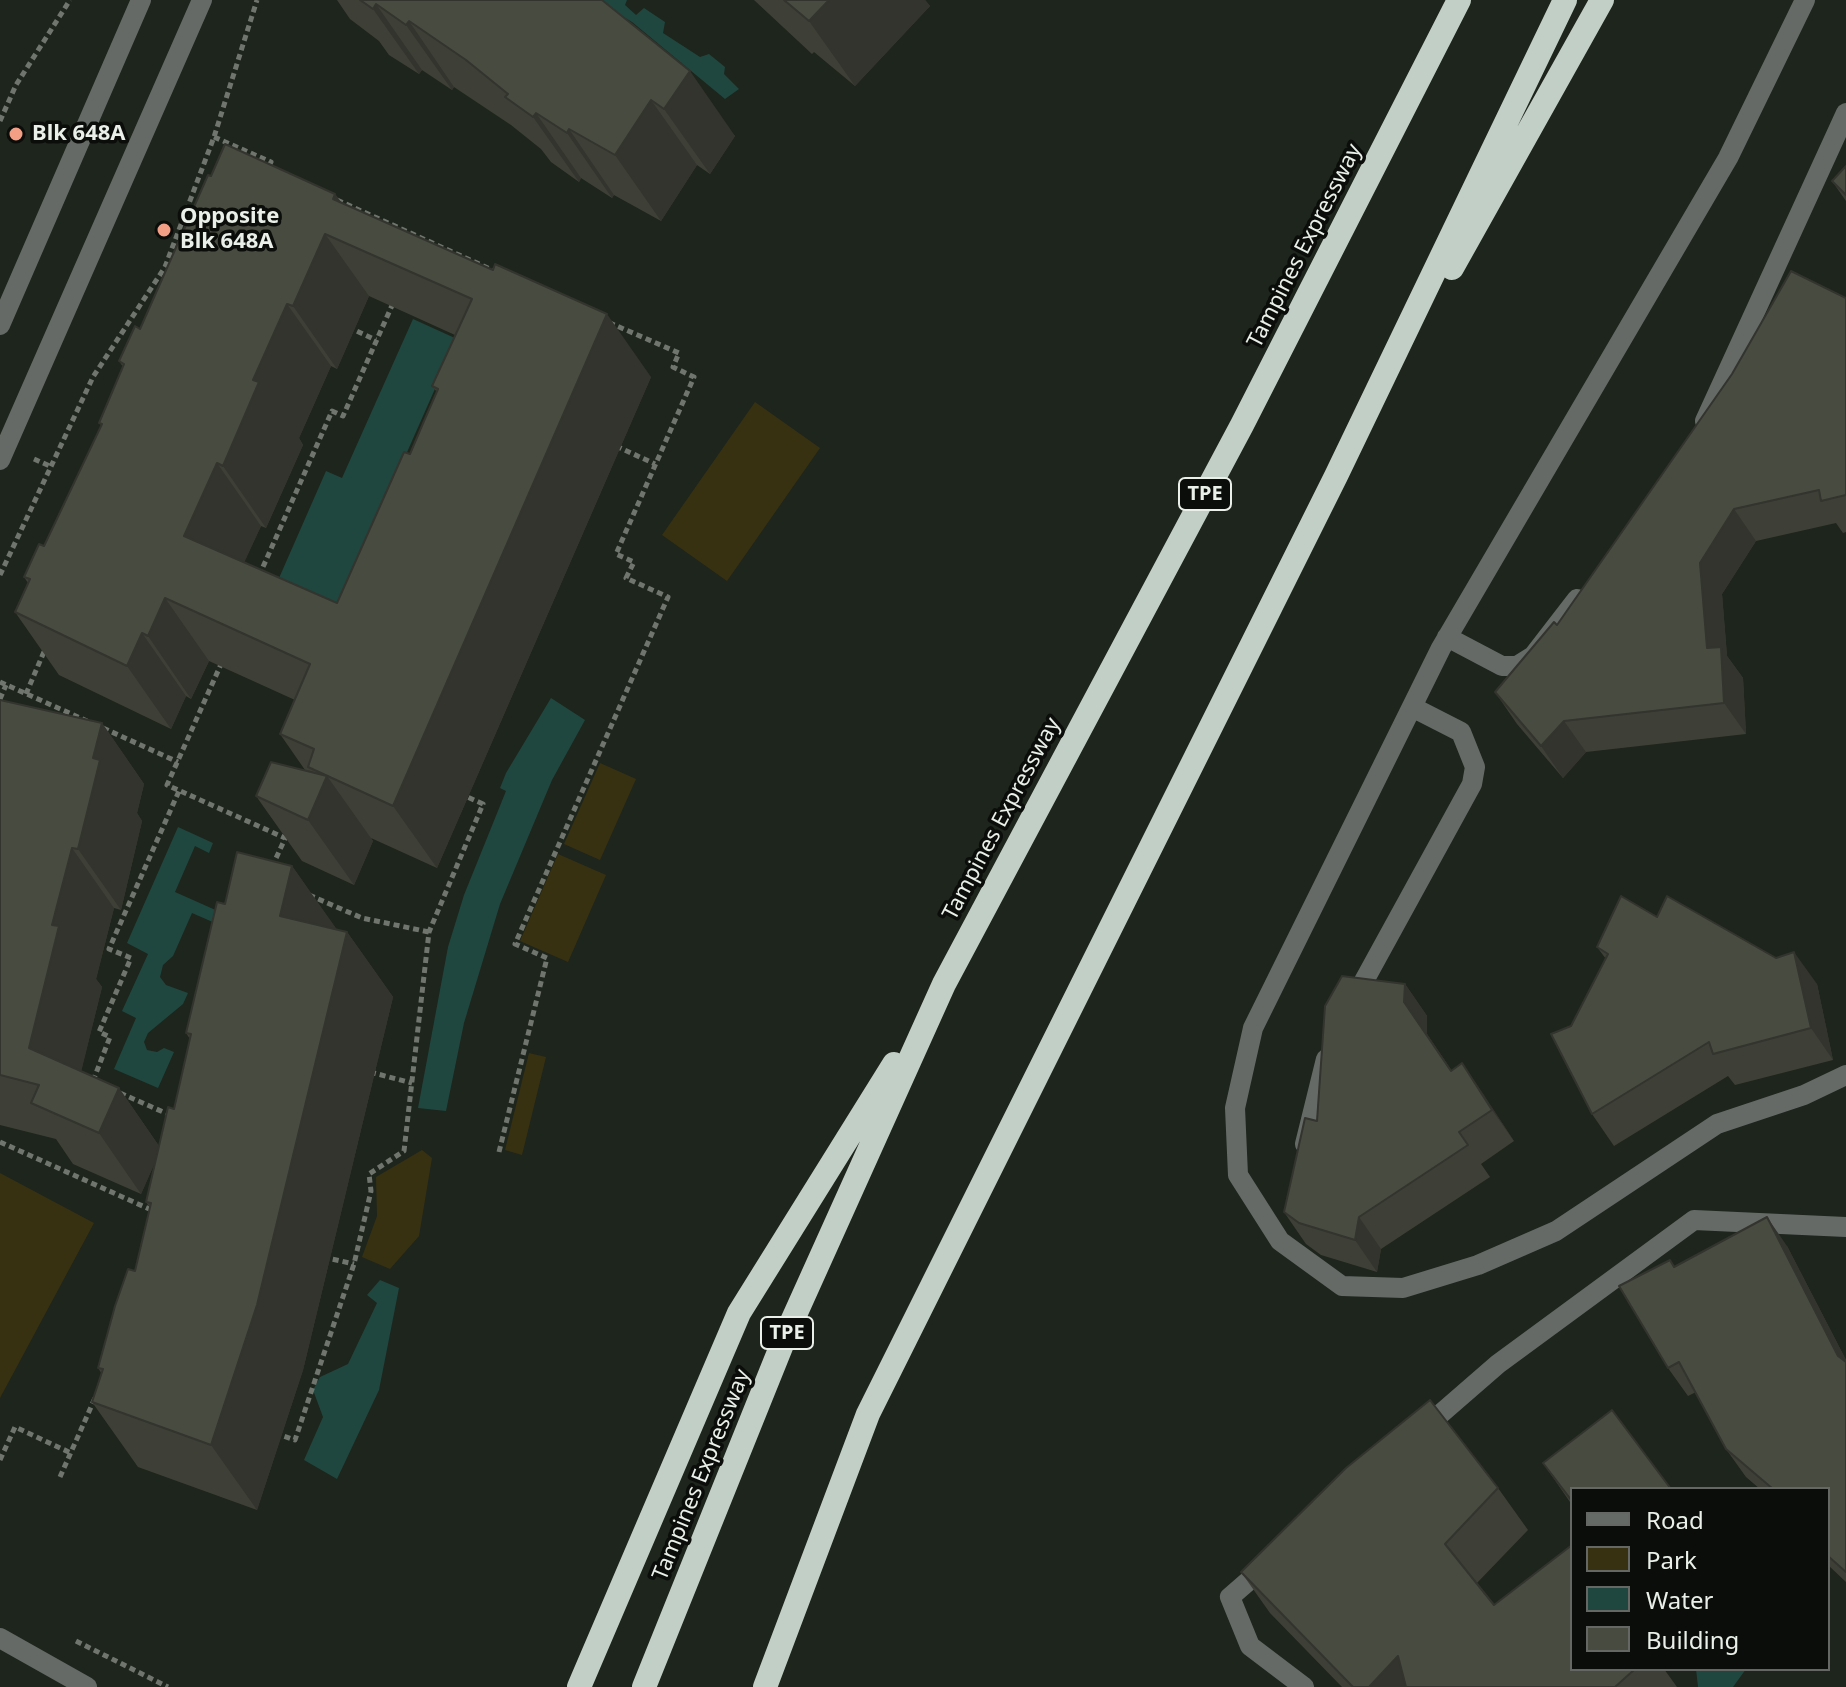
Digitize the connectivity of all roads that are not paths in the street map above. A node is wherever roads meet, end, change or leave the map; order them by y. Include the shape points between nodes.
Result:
1 (141, 0) edge
2 (202, 0) edge
3 (1459, 0) edge
4 (1565, 0) edge
5 (1602, 0) edge
6 (1805, 0) edge
7 (1846, 113) edge
8 (0, 325) edge
9 (1693, 446) edge
10 (0, 460) edge
11 (1336, 476) junction
12 (1589, 582) edge
13 (1447, 637) junction
14 (1412, 707) junction
15 (944, 984) junction
16 (1345, 1015) edge
17 (1330, 1042) edge
18 (1846, 1075) edge
19 (1300, 1164) edge
20 (1288, 1211) edge
21 (1846, 1227) edge
22 (1280, 1241) junction
23 (1405, 1445) edge
24 (1288, 1546) edge
25 (0, 1638) edge
26 (87, 1687) edge
27 (579, 1687) edge
28 (644, 1687) edge
29 (765, 1687) edge
30 (1304, 1687) edge

1 - 8 street
2 - 10 street
3 - 15 highway, Tampines Expressway / TPE via 1242,425
4 - 11 highway
5 - 11 highway
6 - 13 street via 1728,158
7 - 9 street
11 - 29 highway via 868,1414
12 - 13 street via 1533,656 1517,666 1502,666
13 - 14 street
14 - 16 street via 1461,732 1475,767 1472,784
14 - 22 street via 1253,1028 1235,1108 1238,1175
15 - 27 highway via 739,1313
15 - 28 highway, Tampines Expressway / TPE via 785,1337
17 - 19 street
18 - 22 street via 1717,1124 1556,1231 1478,1265 1403,1288 1342,1286
20 - 22 street
21 - 23 street via 1694,1220 1498,1364
24 - 30 street via 1230,1597 1250,1646
25 - 26 street

